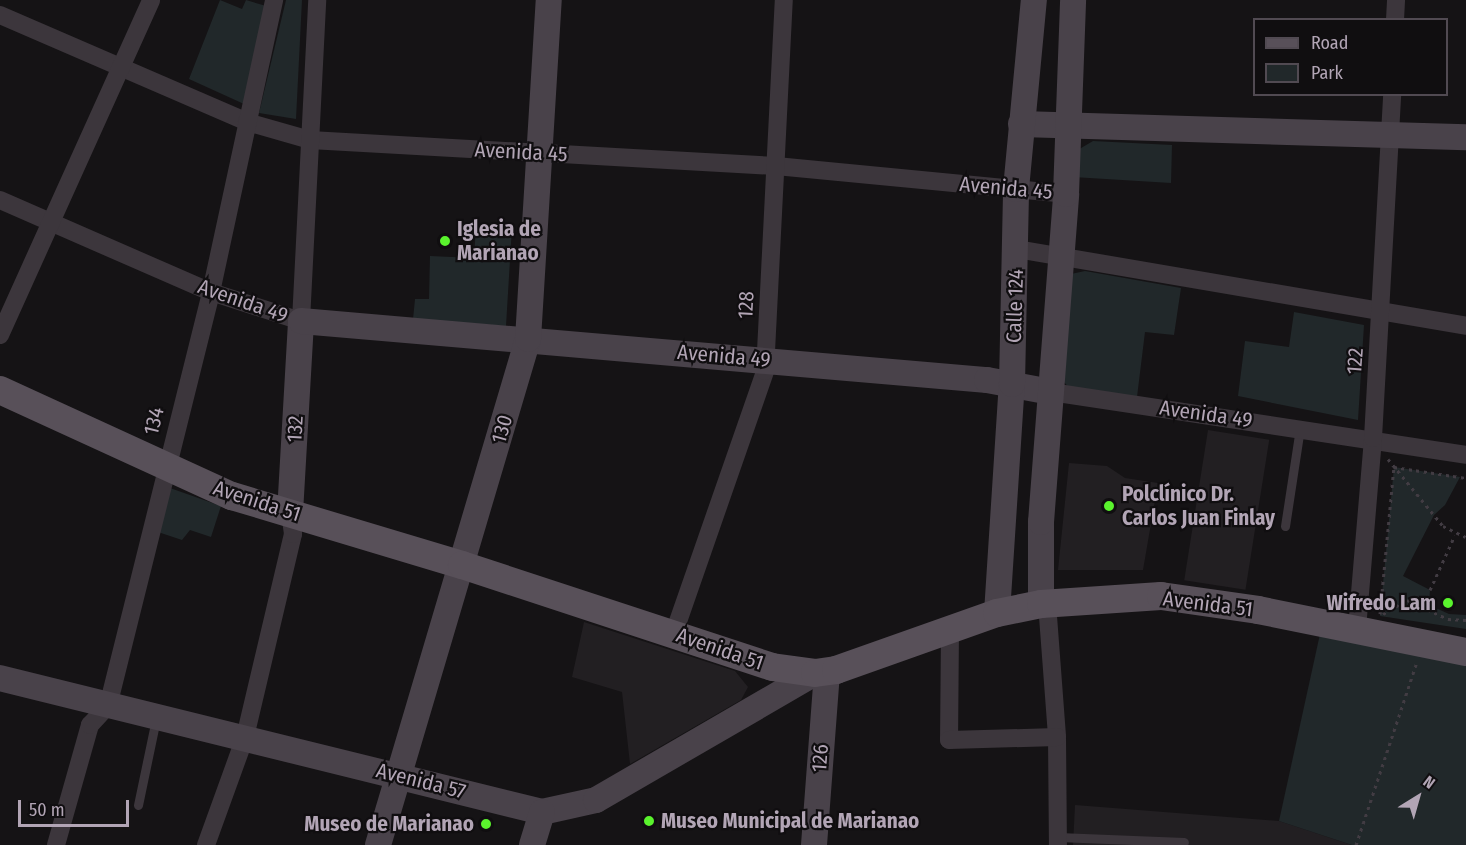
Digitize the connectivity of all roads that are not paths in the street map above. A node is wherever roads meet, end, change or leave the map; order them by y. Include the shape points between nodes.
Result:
1 (151, 0) edge
2 (274, 0) edge
3 (317, 0) edge
4 (549, 0) edge
5 (783, 0) edge
6 (1034, 0) edge
7 (1073, 0) edge
8 (1395, 0) edge
9 (0, 15) edge
10 (1395, 18) edge
11 (120, 68) junction
12 (1392, 96) edge
13 (247, 122) junction
14 (1021, 124) junction
15 (1069, 124) junction
16 (1390, 134) junction
17 (1466, 137) edge
18 (310, 140) junction
19 (537, 153) junction
20 (776, 166) junction
21 (1016, 189) junction
22 (1066, 194) junction
23 (0, 200) edge
24 (49, 223) junction
25 (1017, 249) junction
26 (1061, 255) junction
27 (211, 292) junction
28 (1381, 312) junction
29 (301, 321) junction
30 (1466, 326) edge
31 (0, 334) edge
32 (528, 339) junction
33 (766, 360) junction
34 (1012, 384) junction
35 (0, 390) edge
36 (1051, 392) junction
37 (1300, 428) junction
38 (1373, 438) junction
39 (1466, 455) edge
40 (165, 467) junction
41 (290, 513) junction
42 (1285, 526) dead end
43 (462, 565) junction
44 (1044, 604) junction
45 (997, 613) junction
46 (1369, 622) junction
47 (950, 630) junction
48 (674, 633) junction
49 (1466, 652) edge
50 (821, 672) junction
51 (0, 678) edge
52 (108, 706) junction
53 (156, 717) junction
54 (245, 737) junction
55 (1057, 737) junction
56 (396, 775) junction
57 (138, 805) dead end
58 (542, 812) junction
59 (1058, 841) edge
60 (1184, 842) dead end
61 (56, 845) edge
62 (207, 845) edge
63 (378, 845) edge
64 (532, 845) edge
65 (814, 845) edge

1 - 11 street
2 - 13 street, 134
3 - 18 street, 132
4 - 19 street, 130
5 - 20 street, 128
6 - 14 street, Calle 124
7 - 15 street, Calle 124
8 - 10 street
9 - 11 street, Avenida 45
11 - 13 street, Avenida 45
11 - 24 street
12 - 16 street, 122
13 - 18 street, Avenida 45
13 - 27 street, 134
14 - 15 street
14 - 21 street, Calle 124
15 - 16 street
15 - 22 street, Calle 124
16 - 17 street
16 - 28 street, 122
18 - 19 street, Avenida 45
18 - 29 street, 132
19 - 20 street, Avenida 45
19 - 32 street, 130
20 - 21 street, Avenida 45
20 - 33 street, 128
21 - 22 street, Avenida 45
21 - 25 street, Calle 124
22 - 26 street, Calle 124
23 - 24 street, Avenida 49
24 - 27 street, Avenida 49
24 - 31 street
25 - 26 street
25 - 34 street, Calle 124
26 - 28 street
26 - 36 street, Calle 124
27 - 29 street, Avenida 49
27 - 40 street, 134
28 - 30 street
28 - 38 street, 122
29 - 32 street, Avenida 49
29 - 41 street, 132
32 - 33 street, Avenida 49
32 - 43 street, 130
33 - 34 street, Avenida 49
33 - 48 street, 128
34 - 36 street, Avenida 49
34 - 45 street, Calle 124
35 - 40 main road, Avenida 51
36 - 37 street, Avenida 49
36 - 44 street, Calle 124 via 1041,522
37 - 38 street, Avenida 49
37 - 42 lane
38 - 39 street, Avenida 49
38 - 46 street, 122
40 - 41 main road, Avenida 51 via 232,496
40 - 52 street, 134
41 - 43 main road, Avenida 51
41 - 54 street, 132 via 293,534
43 - 48 main road, Avenida 51
43 - 56 street, 130
44 - 45 main road, Avenida 51
44 - 46 main road, Avenida 51 via 1161,596
44 - 55 street
45 - 47 main road, Avenida 51
46 - 49 main road, Avenida 51 via 1424,643
47 - 50 main road, Avenida 51
47 - 55 street via 949,740
48 - 50 main road, Avenida 51 via 772,667
50 - 58 street, Avenida 57 via 596,800
50 - 65 street, 126
51 - 52 street, Avenida 57
52 - 53 street, Avenida 57
52 - 61 street, 134 via 90,725
53 - 54 street, Avenida 57
53 - 57 lane
54 - 56 street, Avenida 57
54 - 62 street, 132
55 - 59 street
56 - 58 street, Avenida 57
56 - 63 street, 130
58 - 64 street
59 - 60 lane

